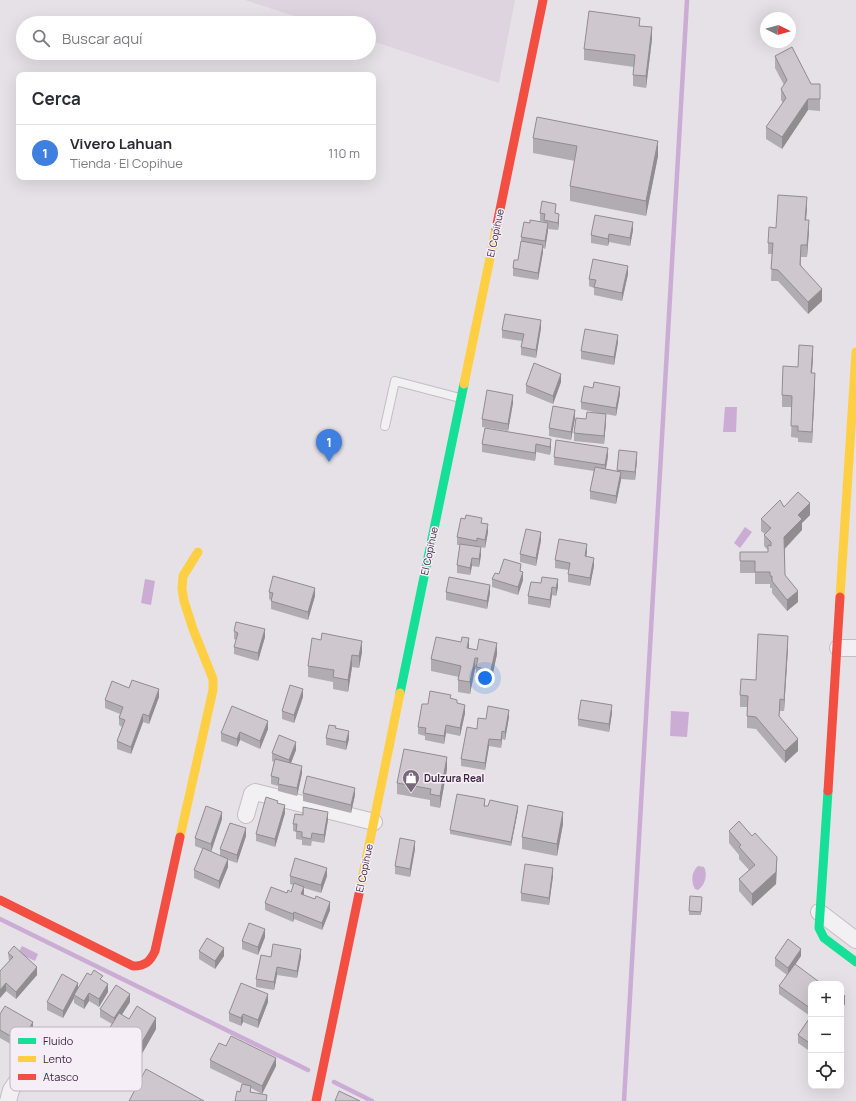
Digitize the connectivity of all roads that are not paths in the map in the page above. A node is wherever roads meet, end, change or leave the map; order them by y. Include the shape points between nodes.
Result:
1 (543, 0) edge
2 (856, 352) edge
3 (461, 398) junction
4 (385, 426) dead end
5 (198, 552) dead end
6 (838, 648) junction
7 (856, 648) edge
8 (246, 815) dead end
9 (374, 822) junction
10 (0, 900) edge
11 (820, 912) junction
12 (856, 940) edge
13 (856, 962) edge
14 (11, 1091) edge
15 (8, 1101) edge
16 (316, 1101) edge

1 - 3 street, El Copihue
2 - 6 street
3 - 4 lane via 395,381
3 - 9 street, El Copihue
5 - 10 street via 182,578 182,590 185,607 213,679 212,690 151,961 141,966 133,966
6 - 7 street
6 - 11 street
8 - 9 street via 252,794 255,792
9 - 16 street, El Copihue
11 - 12 street
11 - 13 street via 819,928 824,938
14 - 15 street

